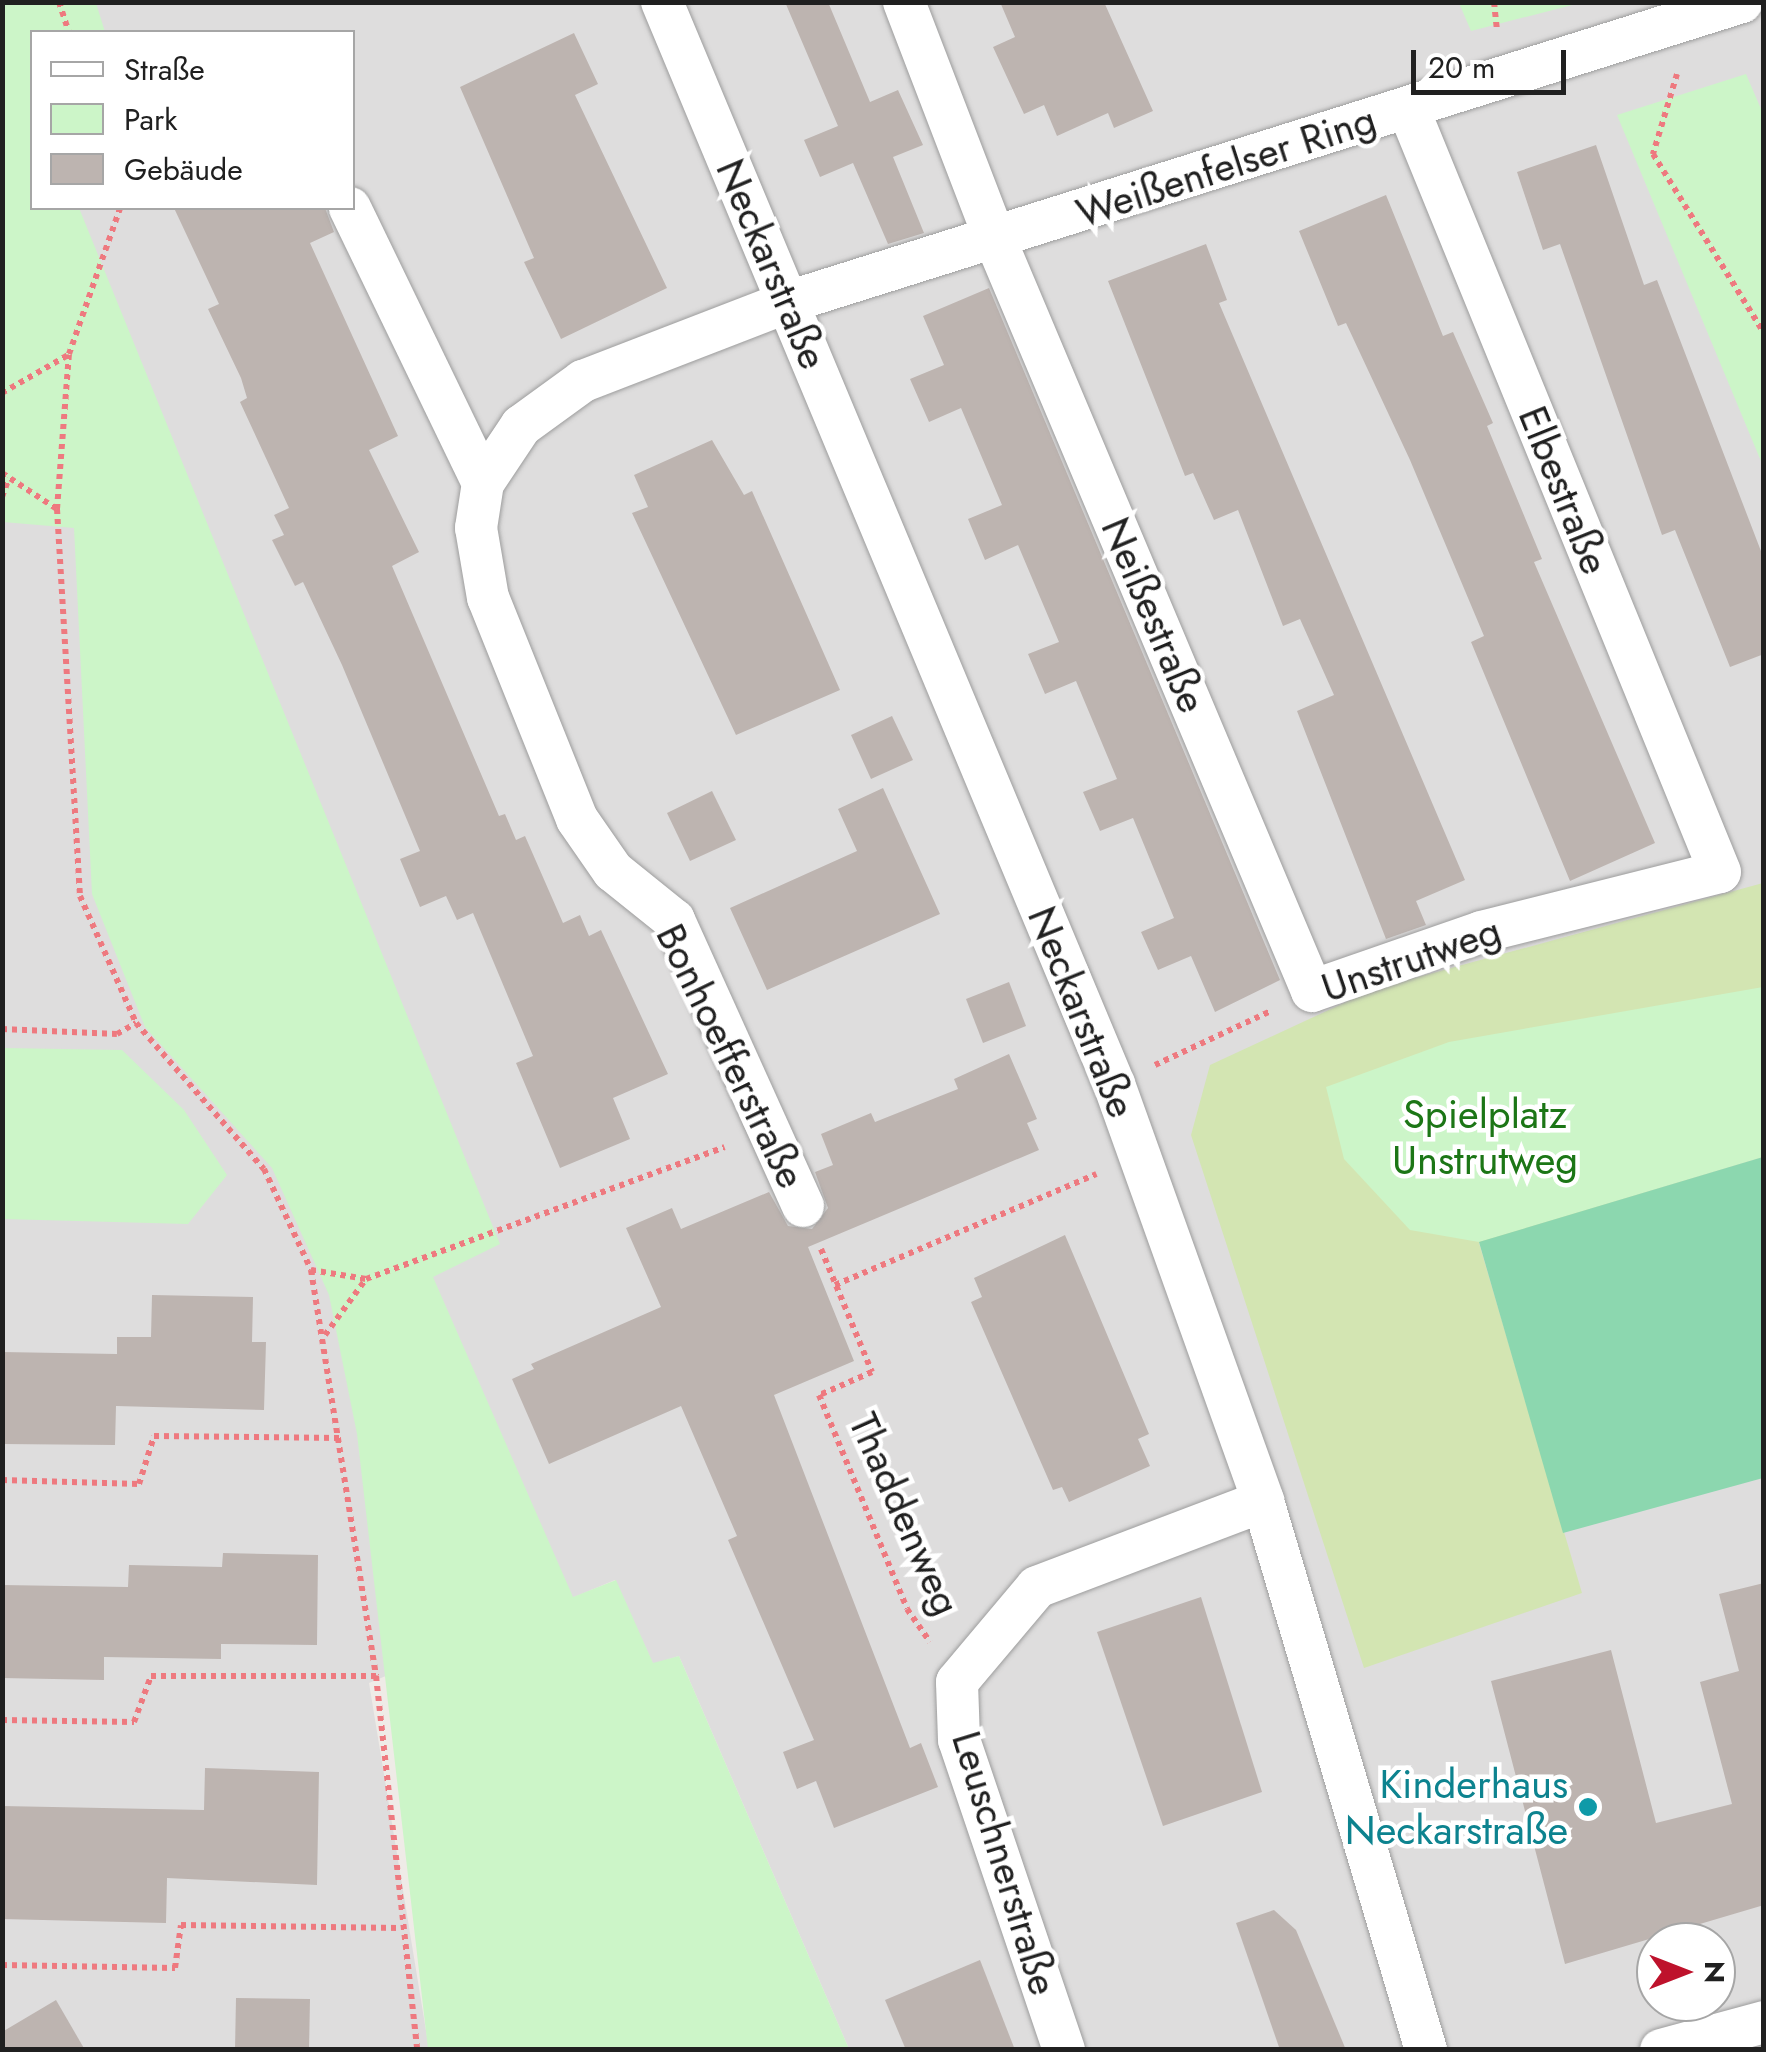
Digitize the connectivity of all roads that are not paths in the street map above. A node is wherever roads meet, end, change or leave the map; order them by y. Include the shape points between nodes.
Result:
1 (662, 2) edge
2 (904, 2) edge
3 (1722, 7) edge
4 (1408, 108) junction
5 (351, 210) edge
6 (995, 239) junction
7 (788, 302) junction
8 (482, 483) junction
9 (1720, 872) joint
10 (1312, 992) joint
11 (803, 1206) road end
12 (1263, 1501) junction
13 (1764, 2022) edge
14 (1064, 2050) edge
15 (1426, 2050) edge
16 (1661, 2050) edge

1 - 7 street, Neckarstraße
2 - 6 street
3 - 4 street, Weißenfelser Ring
4 - 6 street, Weißenfelser Ring
4 - 9 street, Elbestraße
5 - 8 street
6 - 7 street, Weißenfelser Ring
6 - 10 street, Neißestraße
7 - 8 street, Bonhoefferstraße via 583,380 522,426
7 - 12 street, Neckarstraße via 1114,1084
8 - 11 street, Bonhoefferstraße via 476,528 488,598 577,818 613,871 674,920
9 - 10 street, Unstrutweg via 1481,932
12 - 14 street, Leuschnerstraße via 1037,1587 957,1682 959,1740
12 - 15 street, Neckarstraße
13 - 16 street

